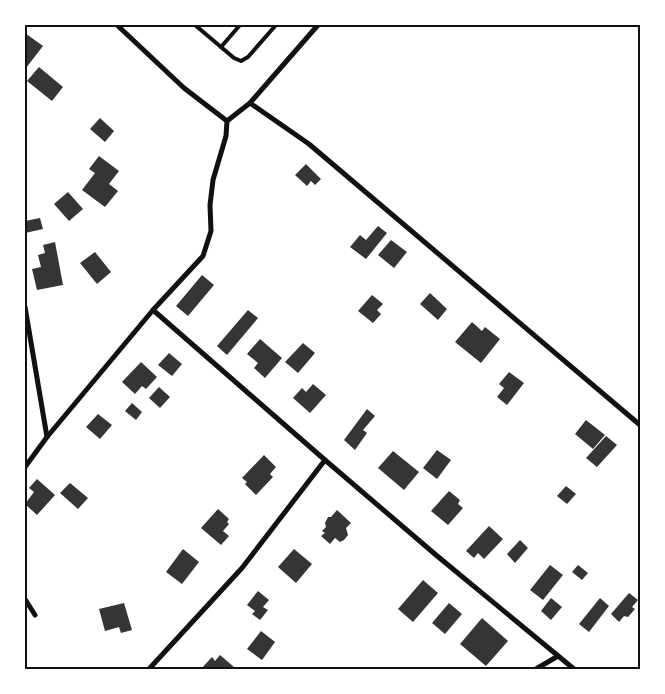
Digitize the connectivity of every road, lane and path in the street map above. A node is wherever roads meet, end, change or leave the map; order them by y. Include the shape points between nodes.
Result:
1 (117, 25) edge
2 (195, 25) edge
3 (240, 25) edge
4 (276, 25) edge
5 (318, 25) edge
6 (221, 47) junction
7 (250, 103) junction
8 (227, 121) junction
9 (25, 307) edge
10 (153, 310) junction
11 (640, 425) edge
12 (47, 437) junction
13 (325, 460) junction
14 (25, 467) edge
15 (25, 599) edge
16 (35, 615) dead end
17 (558, 656) junction
18 (149, 669) edge
19 (536, 669) edge
20 (574, 669) edge

1 - 8 street via 184,88
2 - 6 lane
3 - 6 lane
4 - 6 lane via 241,61
5 - 7 street
7 - 8 street
7 - 11 street via 308,144
8 - 10 street via 213,180 211,231 203,256
9 - 12 street
10 - 12 street
10 - 13 street
12 - 14 street
13 - 17 street
13 - 18 street via 242,568
15 - 16 street
17 - 19 street
17 - 20 street

